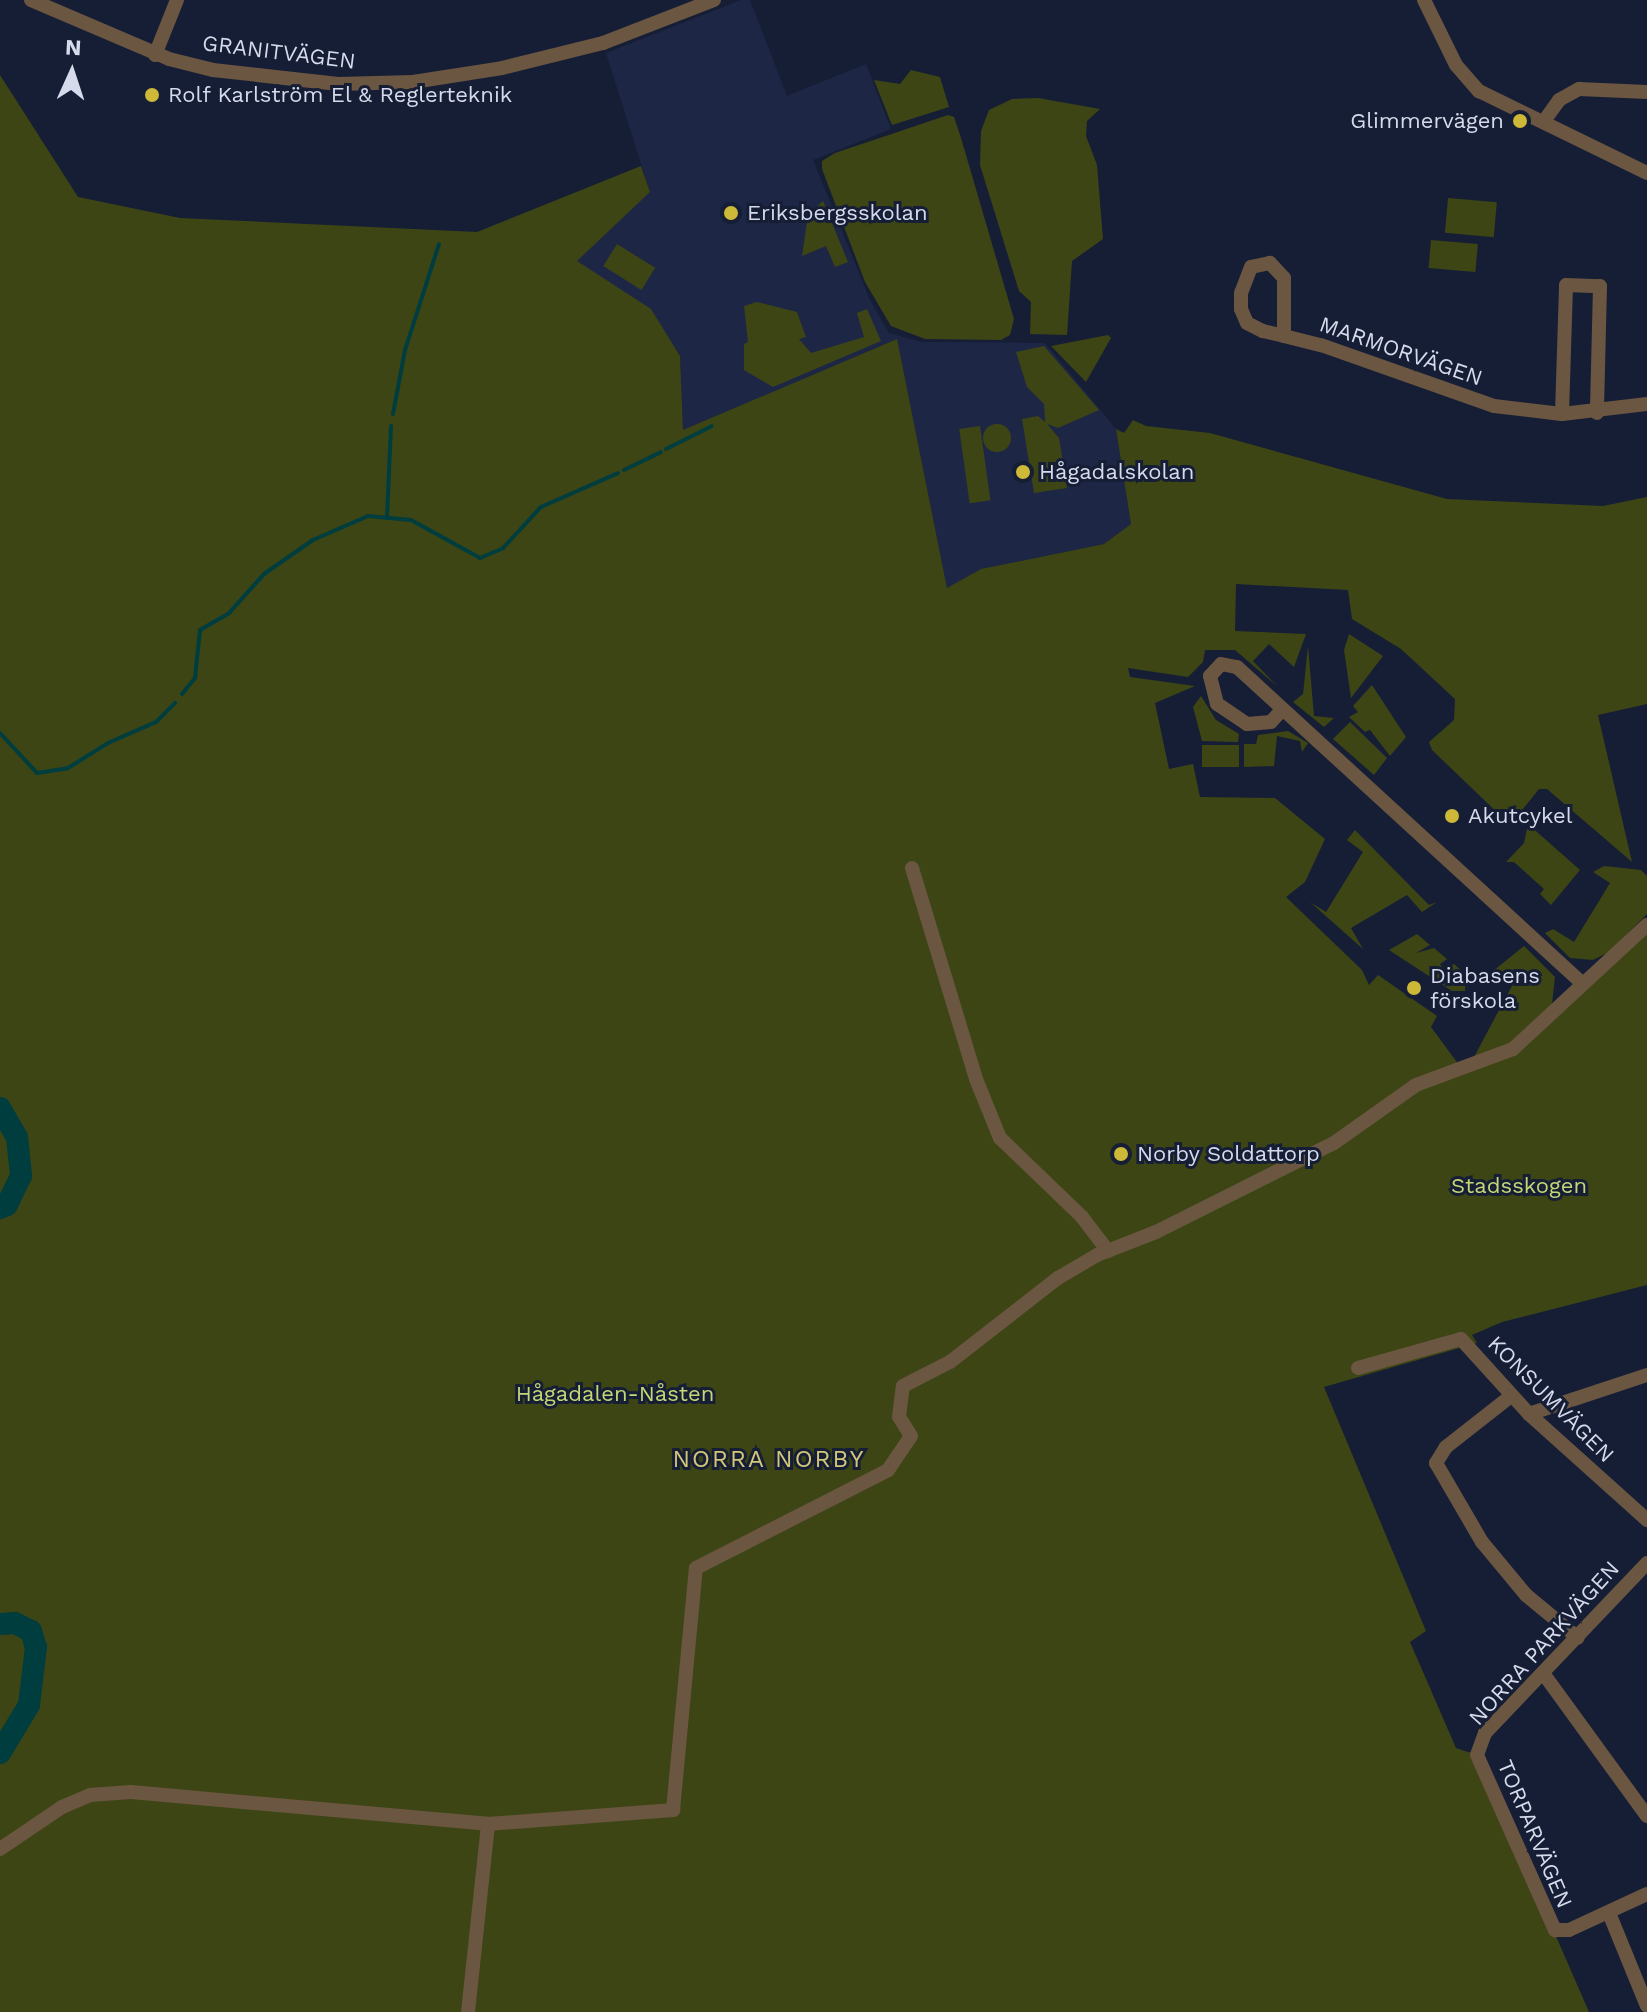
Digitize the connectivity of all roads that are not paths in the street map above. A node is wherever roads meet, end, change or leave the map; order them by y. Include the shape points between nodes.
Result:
1 (31, 0) edge
2 (177, 0) edge
3 (714, 0) edge
4 (1424, 0) edge
5 (155, 55) junction
6 (1647, 92) edge
7 (1544, 121) junction
8 (1647, 173) edge
9 (1284, 336) junction
10 (1647, 404) edge
11 (1597, 413) junction
12 (1562, 414) junction
13 (1282, 710) junction
14 (912, 868) dead end
15 (1647, 925) edge
16 (1583, 984) junction
17 (1108, 1251) junction
18 (1358, 1368) dead end
19 (1647, 1375) edge
20 (1511, 1396) junction
21 (1529, 1414) junction
22 (1647, 1520) edge
23 (1647, 1563) edge
24 (1578, 1638) junction
25 (1543, 1673) junction
26 (1477, 1755) joint
27 (1647, 1816) edge
28 (488, 1824) junction
29 (0, 1849) edge
30 (1647, 1894) edge
31 (1609, 1913) junction
32 (1647, 2006) edge
33 (468, 2012) edge

1 - 5 street, GRANITVÄGEN
2 - 5 street
3 - 5 street, GRANITVÄGEN via 603,43 468,76 413,82 307,82 213,70
4 - 7 street via 1456,65 1479,91
6 - 7 street via 1579,89 1559,100
7 - 8 street
9 - 9 street, MARMORVÄGEN via 1285,280 1280,268 1270,263 1251,267 1241,293 1247,323
9 - 12 street, MARMORVÄGEN via 1342,352 1464,399
10 - 11 street, MARMORVÄGEN
11 - 12 street, MARMORVÄGEN
11 - 12 street via 1600,286 1566,285
13 - 13 street via 1237,667 1221,664 1210,676 1217,704 1242,722 1271,722
13 - 16 street
14 - 17 street via 980,1094 1000,1138 1082,1217
15 - 16 street
16 - 17 street via 1513,1049 1416,1085 1334,1143
17 - 28 street via 1058,1278 950,1362 903,1386 899,1417 911,1436 888,1470 696,1568 673,1810
18 - 20 street, KONSUMVÄGEN via 1461,1339
19 - 21 street
20 - 21 street, KONSUMVÄGEN
20 - 24 street via 1446,1447 1436,1463 1482,1542 1526,1595
21 - 22 street, KONSUMVÄGEN
23 - 24 street, NORRA PARKVÄGEN
24 - 25 street, NORRA PARKVÄGEN
25 - 26 street, NORRA PARKVÄGEN via 1485,1733
25 - 27 street
26 - 31 street, TORPARVÄGEN via 1555,1930 1569,1930
28 - 29 street via 131,1792 90,1795 62,1807
28 - 33 street
30 - 31 street
31 - 32 street

